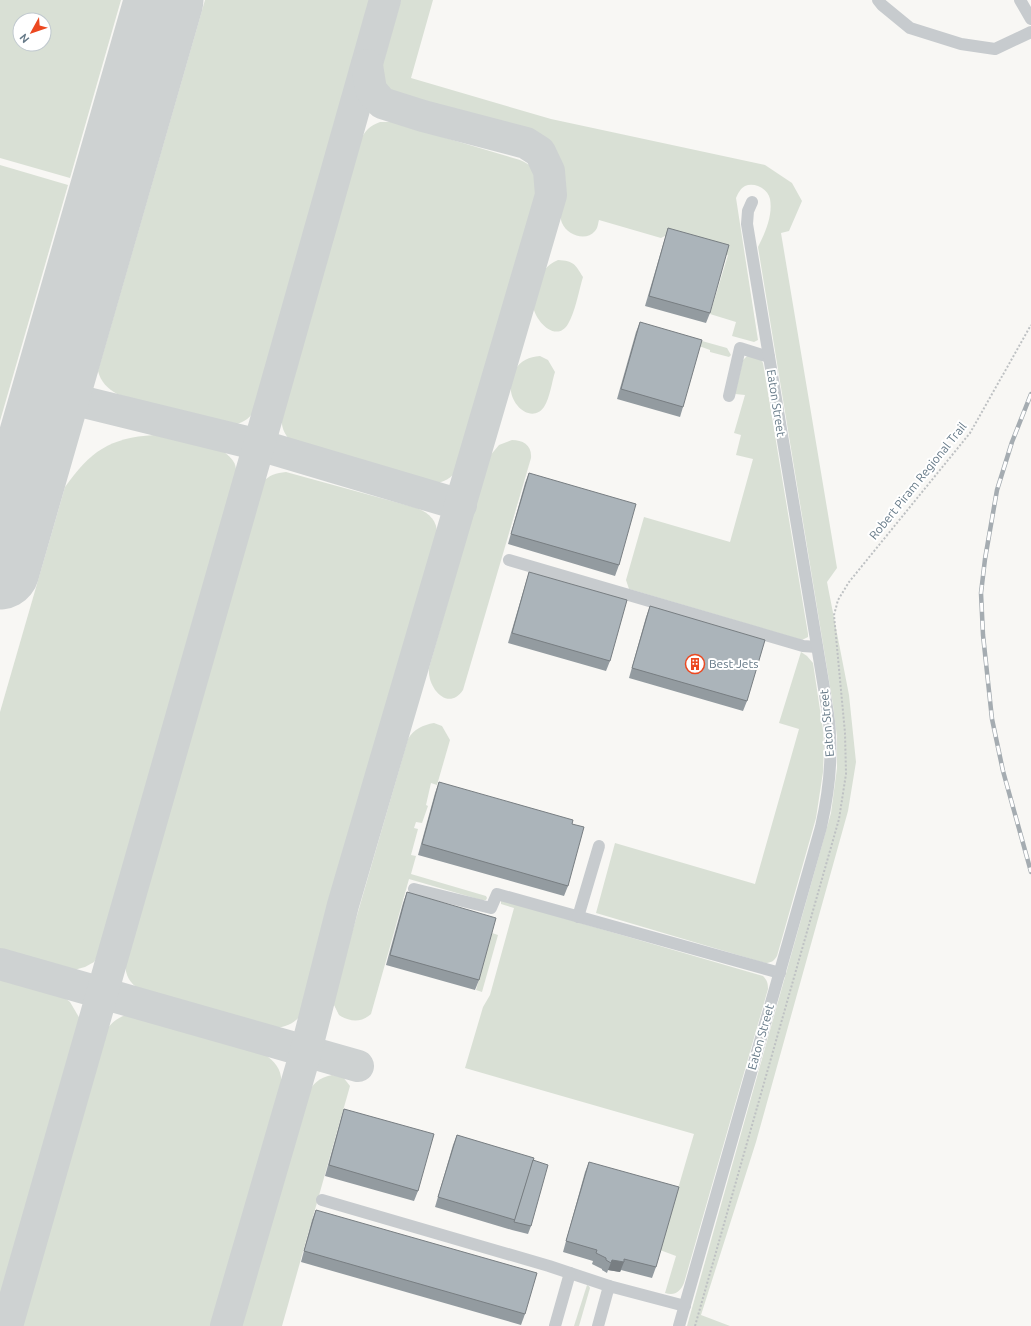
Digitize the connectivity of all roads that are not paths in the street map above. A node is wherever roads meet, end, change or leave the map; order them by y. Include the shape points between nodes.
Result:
1 (878, 0) edge
2 (1020, 0) edge
3 (1031, 19) edge
4 (1031, 32) edge
5 (752, 202) dead end
6 (769, 357) junction
7 (728, 396) dead end
8 (509, 560) dead end
9 (817, 647) junction
10 (599, 846) dead end
11 (414, 889) dead end
12 (578, 917) junction
13 (780, 973) junction
14 (322, 1200) dead end
15 (570, 1273) junction
16 (609, 1286) junction
17 (685, 1306) junction
18 (554, 1326) edge
19 (598, 1326) edge
20 (679, 1326) edge

1 - 4 street via 910,28 961,44 995,49
2 - 3 street
5 - 6 street, Eaton Street via 747,224
6 - 7 street via 740,348
6 - 9 street, Eaton Street
8 - 9 street via 803,646
9 - 13 street, Eaton Street via 830,734 827,801
10 - 12 street
11 - 12 street via 491,908 497,894
12 - 13 street
13 - 17 street, Eaton Street
14 - 15 street
15 - 16 street
15 - 18 street
16 - 17 street
16 - 19 street
17 - 20 street, Eaton Street

